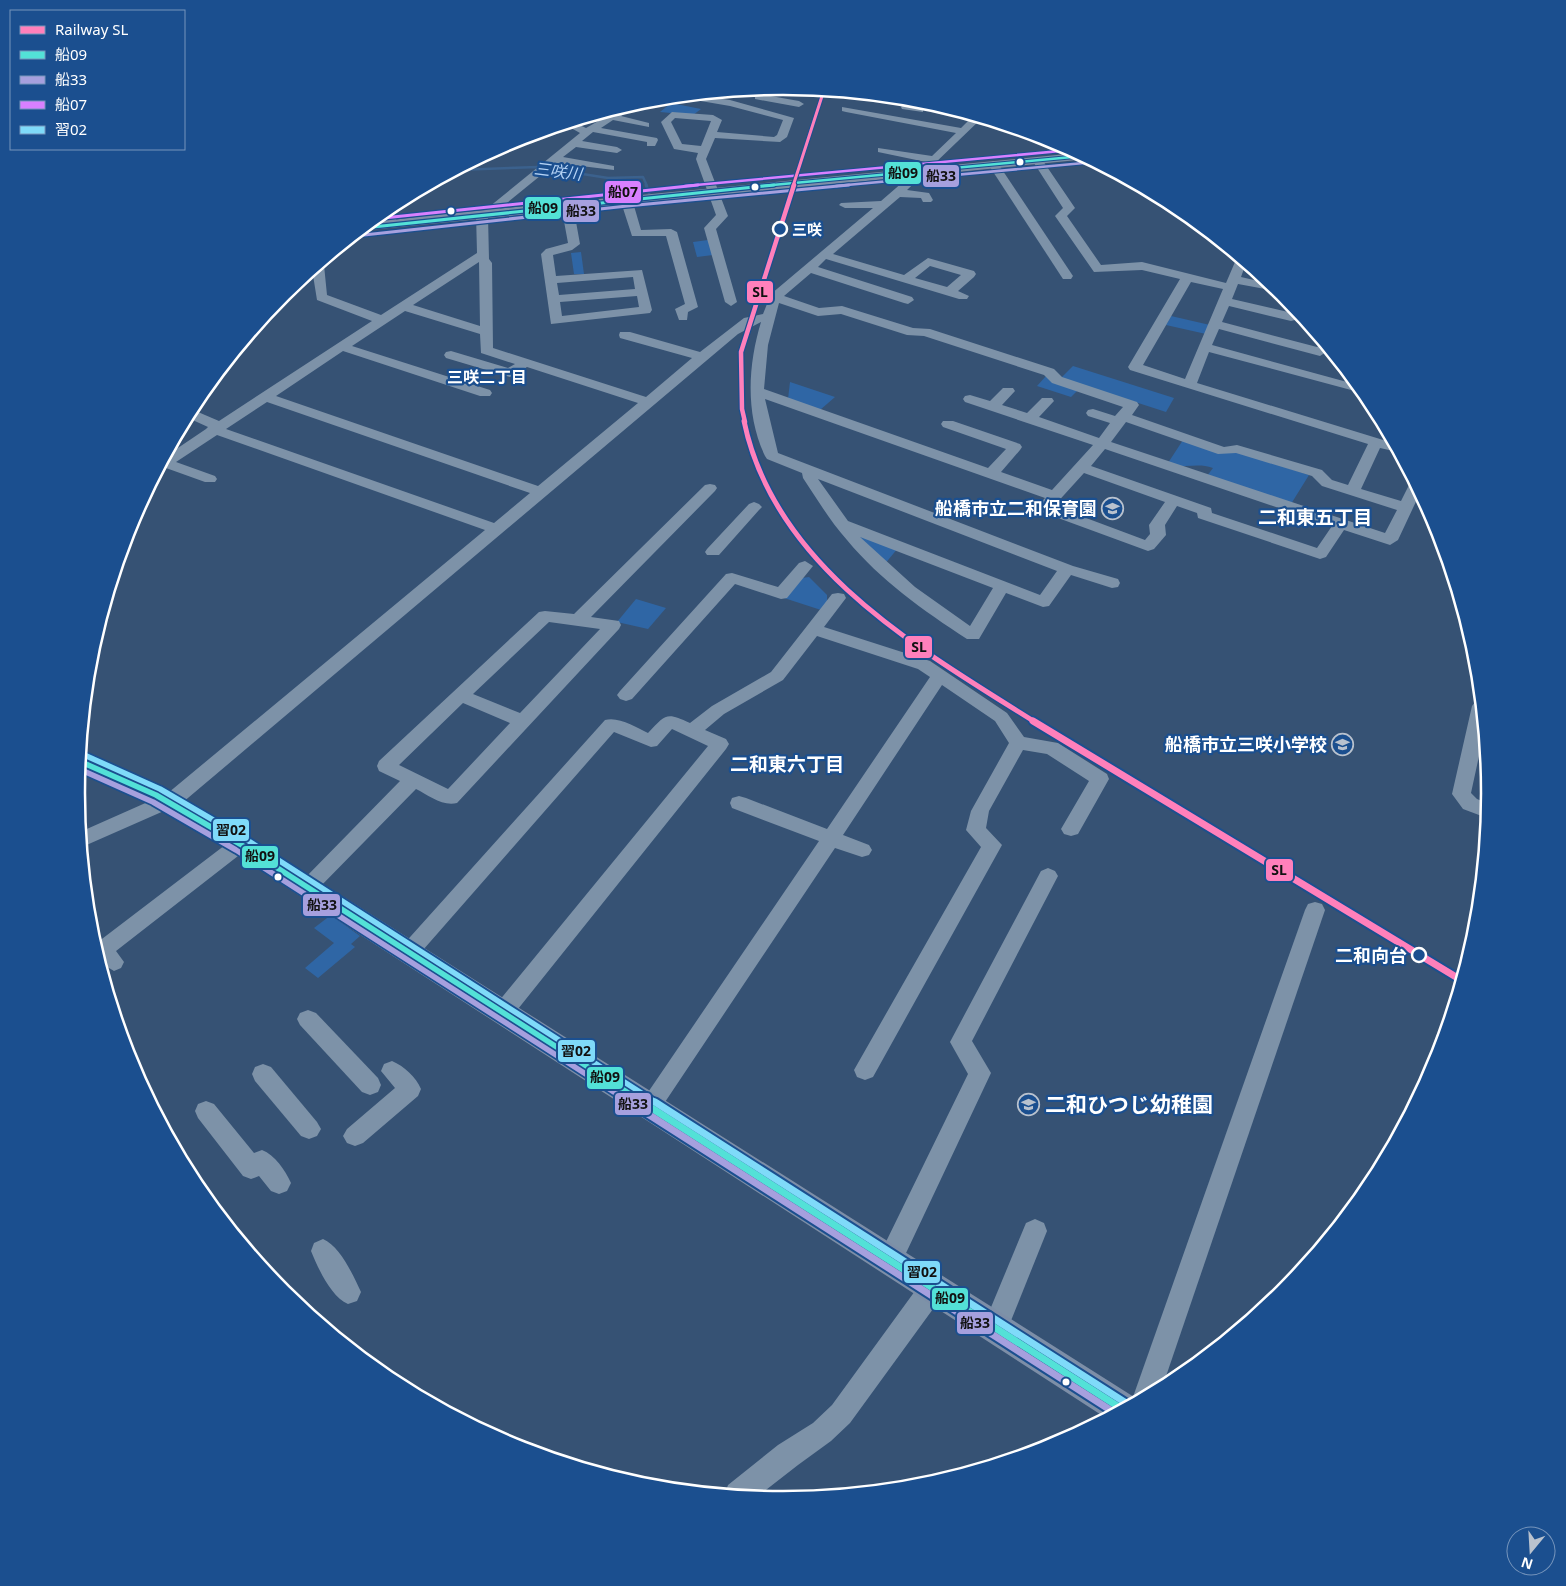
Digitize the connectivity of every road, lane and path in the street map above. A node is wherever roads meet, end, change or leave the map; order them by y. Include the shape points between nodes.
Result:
1 (752, 96) edge
2 (702, 100) edge
3 (846, 103) dead end
4 (799, 104) dead end
5 (907, 106) edge
6 (639, 110) edge
7 (758, 110) junction
8 (918, 110) dead end
9 (648, 113) dead end
10 (612, 117) joint
11 (973, 122) edge
12 (645, 125) dead end
13 (577, 127) edge
14 (589, 131) junction
15 (906, 131) dead end
16 (963, 131) junction
17 (710, 135) junction
18 (746, 138) junction
19 (954, 140) junction
20 (573, 143) junction
21 (651, 144) dead end
22 (617, 150) dead end
23 (704, 150) junction
24 (882, 150) dead end
25 (1070, 157) edge
26 (554, 160) junction
27 (934, 160) junction
28 (1037, 160) junction
29 (702, 164) joint
30 (993, 164) junction
31 (610, 168) dead end
32 (923, 171) junction
33 (714, 191) junction
34 (897, 193) junction
35 (626, 199) junction
36 (926, 200) dead end
37 (885, 204) junction
38 (567, 205) junction
39 (845, 205) dead end
40 (485, 213) junction
41 (390, 217) edge
42 (392, 224) junction
43 (376, 226) edge
44 (483, 254) junction
45 (824, 255) junction
46 (1240, 265) edge
47 (809, 268) junction
48 (319, 272) edge
49 (1067, 276) dead end
50 (1187, 278) junction
51 (906, 279) junction
52 (551, 280) junction
53 (1232, 283) junction
54 (1265, 288) edge
55 (642, 292) junction
56 (949, 292) junction
57 (963, 296) dead end
58 (775, 297) junction
59 (553, 299) junction
60 (908, 300) dead end
61 (1225, 301) junction
62 (731, 302) dead end
63 (402, 306) junction
64 (769, 316) junction
65 (1292, 316) edge
66 (683, 317) dead end
67 (381, 320) junction
68 (1216, 324) junction
69 (486, 332) junction
70 (625, 334) dead end
71 (340, 346) junction
72 (1205, 347) junction
73 (1322, 350) edge
74 (451, 355) dead end
75 (702, 357) junction
76 (524, 363) junction
77 (1189, 385) junction
78 (1351, 388) edge
79 (756, 391) junction
80 (1008, 391) dead end
81 (485, 393) dead end
82 (264, 396) junction
83 (970, 399) dead end
84 (1047, 401) dead end
85 (648, 402) junction
86 (992, 407) junction
87 (1093, 413) dead end
88 (196, 417) edge
89 (1029, 419) junction
90 (1120, 419) junction
91 (948, 424) dead end
92 (216, 428) junction
93 (1376, 442) junction
94 (1100, 444) junction
95 (1388, 446) edge
96 (171, 459) edge
97 (167, 465) edge
98 (1081, 467) junction
99 (809, 470) junction
100 (991, 474) junction
101 (210, 478) dead end
102 (710, 488) dead end
103 (1352, 491) junction
104 (541, 492) junction
105 (1413, 494) edge
106 (1054, 496) junction
107 (1174, 500) junction
108 (754, 508) dead end
109 (1406, 508) junction
110 (842, 524) junction
111 (1340, 525) junction
112 (497, 529) junction
113 (713, 552) dead end
114 (806, 566) dead end
115 (1067, 569) junction
116 (1112, 583) dead end
117 (1002, 586) junction
118 (838, 598) dead end
119 (578, 620) junction
120 (813, 629) junction
121 (940, 675) junction
122 (460, 695) junction
123 (626, 695) dead end
124 (522, 721) junction
125 (1477, 722) edge
126 (692, 731) junction
127 (1018, 743) junction
128 (86, 764) edge
129 (413, 780) junction
130 (169, 802) junction
131 (739, 803) dead end
132 (1481, 808) edge
133 (1072, 829) dead end
134 (86, 838) edge
135 (831, 839) junction
136 (240, 844) junction
137 (862, 850) dead end
138 (1048, 876) dead end
139 (308, 887) junction
140 (1315, 910) dead end
141 (103, 949) edge
142 (409, 952) junction
143 (104, 954) edge
144 (114, 962) dead end
145 (502, 1013) junction
146 (308, 1019) dead end
147 (865, 1070) dead end
148 (392, 1071) dead end
149 (263, 1074) dead end
150 (370, 1085) dead end
151 (649, 1107) junction
152 (206, 1111) dead end
153 (309, 1128) dead end
154 (355, 1136) dead end
155 (257, 1165) joint
156 (279, 1183) dead end
157 (1035, 1231) dead end
158 (323, 1251) dead end
159 (889, 1262) junction
160 (932, 1289) junction
161 (348, 1292) dead end
162 (995, 1329) junction
163 (1150, 1386) edge
164 (1116, 1406) edge
165 (744, 1490) edge

1 - 4 street
2 - 7 street
3 - 16 street
5 - 8 street
6 - 9 street
7 - 18 street
7 - 18 street via 788,116 782,137 776,140
10 - 12 street
10 - 14 street
11 - 16 street
13 - 14 street
14 - 20 street
14 - 21 street via 653,140
15 - 19 street
16 - 19 street
17 - 18 street
17 - 23 street
17 - 23 street via 716,118 672,115 666,122 678,147
19 - 27 street
20 - 22 street
20 - 26 street
23 - 29 street
24 - 27 street
25 - 28 main road
26 - 31 street
26 - 40 street
27 - 32 street
28 - 30 main road
28 - 50 street via 1069,208 1061,216 1098,269 1142,266
29 - 33 street
30 - 32 main road
30 - 49 street
32 - 33 main road
32 - 34 street
33 - 35 main road
33 - 62 street via 722,216 710,228
34 - 36 street via 925,195
34 - 37 street
35 - 38 main road
35 - 66 street via 636,234 671,232 692,307 681,308
37 - 39 street
37 - 45 street
38 - 40 main road
38 - 52 street via 574,244 571,248 552,250 547,254
40 - 42 main road
40 - 44 street
41 - 42 street
42 - 43 main road
44 - 63 street
44 - 69 street via 486,263
45 - 47 street
45 - 51 street
46 - 53 street
47 - 58 street
47 - 60 street
48 - 67 street via 321,297
50 - 53 street
50 - 77 street via 1134,367
51 - 56 street
51 - 56 street via 928,262 970,274
52 - 55 street via 638,272
52 - 59 street
53 - 54 street
53 - 61 street
55 - 59 street
55 - 59 street via 646,310 556,321
56 - 57 street
58 - 64 street
58 - 90 street via 818,312 842,310 912,332 925,332 1049,372 1057,380 1132,405
61 - 65 street
61 - 68 street
63 - 67 street
63 - 69 street
64 - 75 street via 742,324
64 - 79 street via 759,354
67 - 71 street
68 - 72 street
68 - 73 street
69 - 76 street via 486,350
70 - 75 street
71 - 81 street
71 - 82 street
72 - 77 street
72 - 78 street
74 - 76 street via 510,372
75 - 85 street
76 - 85 street
77 - 93 street via 1290,422
79 - 99 street via 770,453
79 - 100 street
80 - 86 street
82 - 92 street
82 - 104 street
83 - 86 street
84 - 89 street
85 - 104 street
86 - 89 street
87 - 90 street
88 - 92 street
89 - 94 street
90 - 94 street
90 - 103 street via 1223,451 1237,449 1317,473 1327,483
91 - 100 street via 1015,447
92 - 96 street
92 - 112 street
93 - 95 street
93 - 103 street
94 - 98 street
94 - 111 street
97 - 101 street
98 - 106 street
98 - 107 street
99 - 110 street via 810,478
99 - 115 street
100 - 106 street
102 - 119 street
103 - 109 street
104 - 112 street
105 - 109 street
106 - 107 street via 1044,508 1148,546 1158,535 1157,524
107 - 111 street via 1206,511 1203,515 1320,554
108 - 113 street
109 - 111 street via 1390,540
110 - 117 street
110 - 117 street via 899,582 973,635
112 - 130 street
114 - 123 street via 781,594 732,578
115 - 116 street
115 - 117 street via 1043,602
118 - 120 street
119 - 122 street via 544,616
119 - 124 street via 613,625
120 - 121 street via 924,665
120 - 126 street via 776,676 718,710
121 - 127 street via 1001,717
121 - 135 street
122 - 124 street
122 - 129 street via 386,766
124 - 129 street via 450,798
125 - 132 street via 1461,794 1465,801
126 - 142 street via 670,721 652,741 611,724
126 - 145 street via 720,744
127 - 133 street via 1052,748 1100,779
127 - 147 street via 980,811 976,830 992,845
128 - 130 main road
129 - 139 street
130 - 134 street
130 - 136 main road
131 - 135 street
135 - 137 street
135 - 151 street
136 - 139 main road
136 - 141 street
138 - 159 street via 961,1042 980,1072
139 - 142 main road
140 - 163 street
142 - 145 main road
143 - 144 street
145 - 151 main road
146 - 150 street
148 - 154 street via 410,1090
149 - 153 street
151 - 159 main road
152 - 155 street
155 - 156 street
157 - 162 street
158 - 161 street
159 - 160 main road
160 - 162 main road
160 - 165 street via 841,1414
162 - 164 main road

